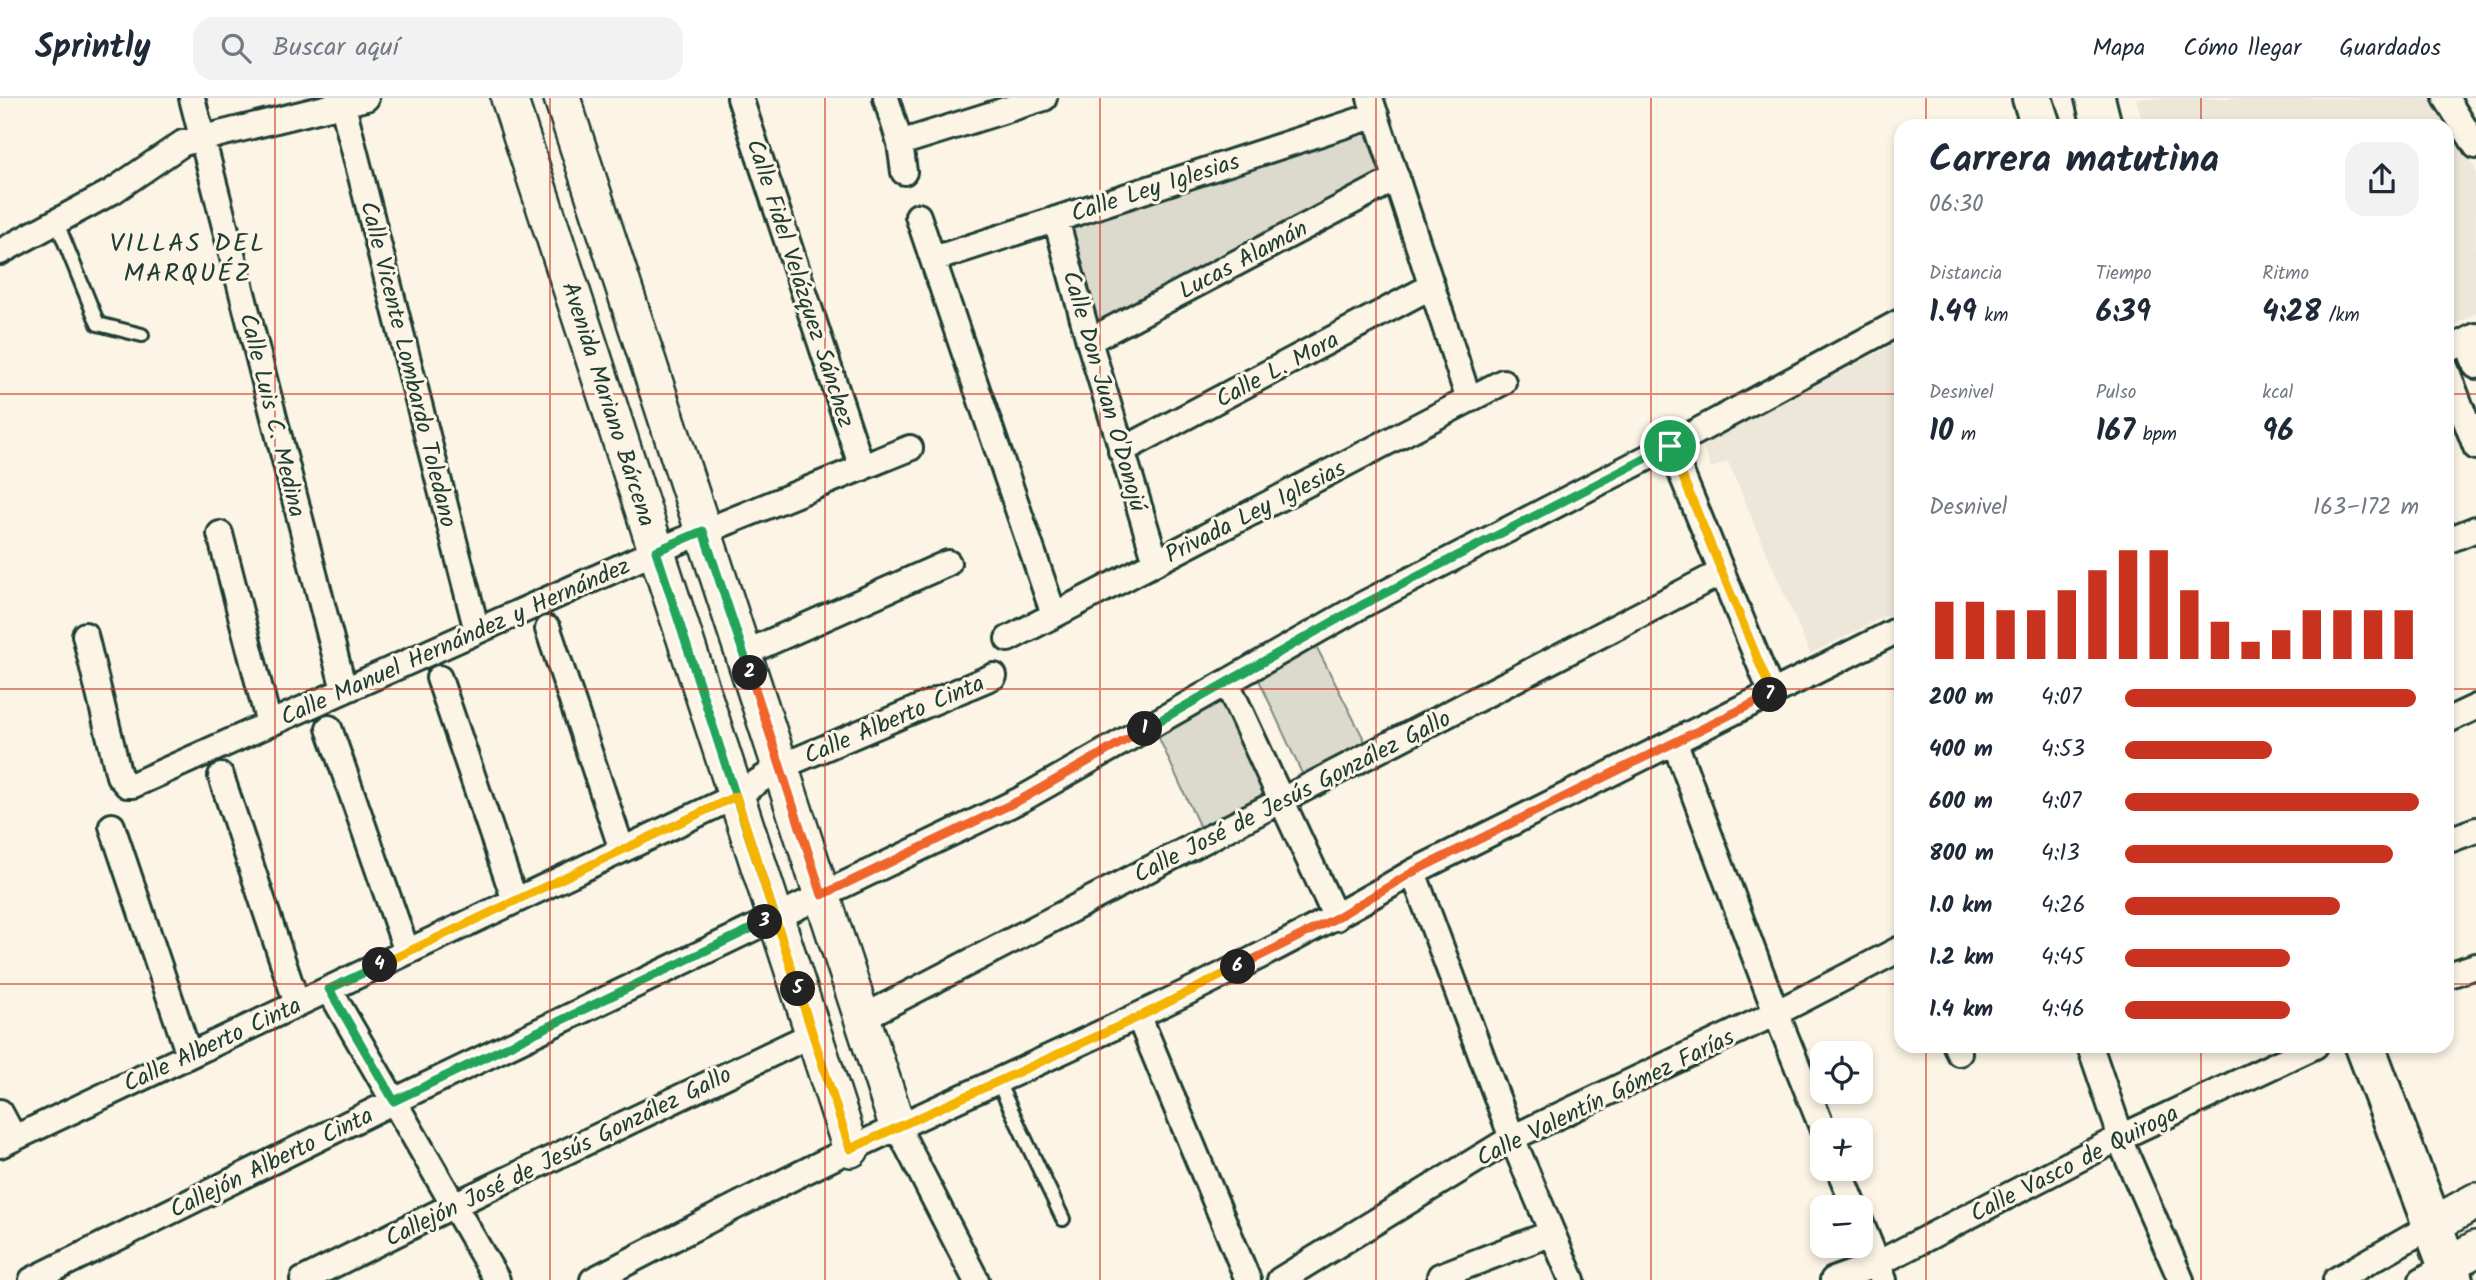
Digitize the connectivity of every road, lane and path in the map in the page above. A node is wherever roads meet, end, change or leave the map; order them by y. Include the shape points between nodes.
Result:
1 (192, 98) edge
2 (509, 98) edge
3 (562, 98) edge
4 (740, 98) edge
5 (886, 98) edge
6 (1044, 98) edge
7 (2032, 98) edge
8 (2095, 98) edge
9 (2445, 98) edge
10 (350, 100) edge
11 (1373, 107) edge
12 (2039, 119) edge
13 (2100, 119) edge
14 (202, 138) junction
15 (900, 144) junction
16 (2476, 146) edge
17 (904, 172) dead end
18 (1396, 178) junction
19 (918, 216) dead end
20 (1056, 219) junction
21 (57, 223) junction
22 (0, 252) edge
23 (934, 259) junction
24 (1432, 286) junction
25 (1894, 325) edge
26 (142, 335) dead end
27 (1089, 341) junction
28 (2463, 343) edge
29 (2476, 366) edge
30 (1503, 382) dead end
31 (2454, 390) edge
32 (1469, 400) junction
33 (1670, 446) junction
34 (2476, 447) edge
35 (910, 449) dead end
36 (1121, 452) junction
37 (862, 468) junction
38 (2476, 529) edge
39 (703, 531) junction
40 (220, 534) dead end
41 (2454, 538) edge
42 (656, 551) junction
43 (1156, 562) junction
44 (948, 563) dead end
45 (1722, 572) junction
46 (1054, 615) junction
47 (548, 629) dead end
48 (477, 631) junction
49 (1894, 632) edge
50 (85, 635) dead end
51 (1008, 639) dead end
52 (743, 654) junction
53 (994, 676) dead end
54 (439, 678) dead end
55 (1227, 683) junction
56 (344, 690) junction
57 (1772, 694) junction
58 (2476, 707) edge
59 (2454, 717) edge
60 (270, 724) junction
61 (329, 728) dead end
62 (1675, 743) junction
63 (780, 767) junction
64 (221, 776) dead end
65 (736, 796) junction
66 (1282, 802) junction
67 (112, 826) dead end
68 (2476, 830) edge
69 (2454, 838) edge
70 (622, 850) junction
71 (1413, 872) junction
72 (822, 895) junction
73 (515, 901) junction
74 (775, 917) junction
75 (1336, 918) junction
76 (407, 952) junction
77 (1894, 952) edge
78 (2476, 966) edge
79 (2454, 973) edge
80 (329, 989) junction
81 (297, 1004) junction
82 (1776, 1013) junction
83 (1139, 1017) junction
84 (862, 1018) junction
85 (813, 1034) junction
86 (2092, 1053) edge
87 (2300, 1053) edge
88 (2368, 1053) edge
89 (189, 1055) junction
90 (998, 1082) junction
91 (394, 1101) junction
92 (0, 1112) edge
93 (1819, 1118) edge
94 (898, 1128) junction
95 (1512, 1138) junction
96 (2119, 1138) junction
97 (7, 1141) edge
98 (850, 1149) junction
99 (2476, 1201) edge
100 (454, 1205) junction
101 (1063, 1219) dead end
102 (2431, 1226) junction
103 (1552, 1233) junction
104 (1873, 1253) edge
105 (2450, 1268) edge
106 (1881, 1272) edge
107 (1440, 1276) dead end
108 (32, 1280) edge
109 (303, 1280) edge
110 (497, 1280) edge
111 (593, 1280) edge
112 (976, 1280) edge
113 (1248, 1280) edge
114 (1280, 1280) edge
115 (1572, 1280) edge
116 (1833, 1280) edge
117 (2181, 1280) edge
118 (2336, 1280) edge

1 - 14 street, Calle Luis C. Medina
2 - 42 street, Avenida Mariano Bárcena
3 - 39 street, Avenida Mariano Bárcena
4 - 37 street, Calle Fidel Velázquez Sánchez
5 - 15 street
6 - 15 street
7 - 12 main road
8 - 13 main road
9 - 16 street
10 - 14 street
10 - 48 street, Calle Vicente Lombardo Toledano
11 - 18 street, Calle Ley Iglesias
11 - 20 street, Calle Ley Iglesias
14 - 21 street via 183,143 114,191
14 - 56 street, Calle Luis C. Medina
15 - 17 street
18 - 24 street, Calle Ley Iglesias
18 - 27 street, Lucas Alamán
19 - 23 street
20 - 23 street, Calle Ley Iglesias
20 - 27 street, Calle Don Juan O'Donojú
21 - 22 street
21 - 26 lane via 98,324
23 - 46 street
24 - 32 street, Calle Ley Iglesias
24 - 36 street, Calle L. Mora
25 - 33 street
27 - 36 street, Calle Don Juan O'Donojú
28 - 29 street
30 - 32 street, Privada Ley Iglesias
31 - 34 street
32 - 43 street, Privada Ley Iglesias
33 - 45 street
33 - 55 street via 1364,604
35 - 37 street, Calle Manuel Hernández y Hernández
36 - 43 street, Calle Don Juan O'Donojú
37 - 39 street, Calle Manuel Hernández y Hernández
38 - 41 street
39 - 42 street, Calle Manuel Hernández y Hernández
39 - 52 street, Avenida Mariano Bárcena
40 - 60 street
42 - 48 street, Calle Manuel Hernández y Hernández
42 - 65 street, Avenida Mariano Bárcena
43 - 46 street, Privada Ley Iglesias
44 - 52 street
45 - 57 street
45 - 66 street, Calle José de Jesús González Gallo
46 - 51 street, Privada Ley Iglesias
47 - 70 street
48 - 56 street, Calle Manuel Hernández y Hernández
49 - 57 street
50 - 60 street, Calle Manuel Hernández y Hernández via 119,776 127,785 141,783
52 - 63 street, Avenida Mariano Bárcena
53 - 63 street, Calle Alberto Cinta
54 - 73 street
55 - 66 street
55 - 72 street via 1022,799
56 - 60 street, Calle Manuel Hernández y Hernández
57 - 62 street
58 - 59 street
61 - 76 street
62 - 71 street
62 - 82 street
63 - 65 street, Calle Alberto Cinta
63 - 72 street, Avenida Mariano Bárcena
64 - 81 street
65 - 70 street, Calle Alberto Cinta
65 - 74 street, Avenida Mariano Bárcena
66 - 75 street
66 - 84 street, Calle José de Jesús González Gallo
67 - 89 street
68 - 69 street
70 - 73 street, Calle Alberto Cinta
71 - 75 street
71 - 95 street
72 - 74 street
72 - 84 street, Avenida Mariano Bárcena
73 - 76 street, Calle Alberto Cinta
74 - 85 street, Avenida Mariano Bárcena
74 - 91 street, Callejón Alberto Cinta
75 - 83 street
76 - 80 street, Calle Alberto Cinta
77 - 82 street, Calle Valentín Gómez Farías
78 - 79 street
80 - 81 street, Calle Alberto Cinta
80 - 91 street
81 - 89 street, Calle Alberto Cinta
82 - 93 street
82 - 95 street, Calle Valentín Gómez Farías
83 - 90 street
83 - 113 street
84 - 94 street, Avenida Mariano Bárcena
85 - 98 street, Avenida Mariano Bárcena
85 - 100 street, Callejón José de Jesús González Gallo
86 - 96 street
87 - 96 street, Calle Vasco de Quiroga
88 - 102 main road
89 - 97 street, Calle Alberto Cinta
90 - 94 street
90 - 101 lane
91 - 100 street
91 - 108 street, Callejón Alberto Cinta
92 - 97 street
94 - 98 street
94 - 112 street
95 - 103 street
95 - 114 street, Calle Valentín Gómez Farías
96 - 106 street, Calle Vasco de Quiroga
96 - 117 street
98 - 111 street
99 - 102 street
100 - 109 street, Callejón José de Jesús González Gallo
100 - 110 street
102 - 105 main road
102 - 118 street
103 - 107 street
103 - 115 street
104 - 106 street
106 - 116 street, Calle Vasco de Quiroga

